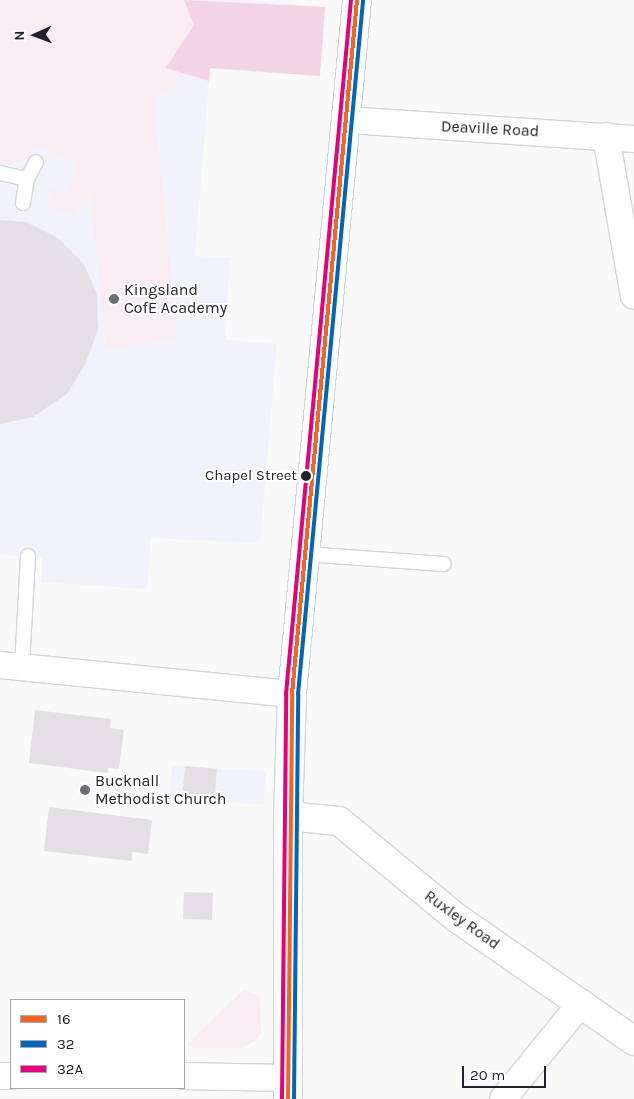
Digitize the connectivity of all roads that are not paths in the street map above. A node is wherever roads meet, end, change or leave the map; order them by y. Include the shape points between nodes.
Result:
1 (357, 0) edge
2 (346, 120) junction
3 (606, 136) junction
4 (634, 139) edge
5 (36, 162) dead end
6 (0, 173) edge
7 (27, 179) junction
8 (23, 203) dead end
9 (634, 296) edge
10 (305, 554) junction
11 (28, 556) dead end
12 (444, 564) dead end
13 (11, 666) edge
14 (292, 694) junction
15 (288, 816) junction
16 (581, 1003) junction
17 (634, 1041) edge
18 (185, 1076) edge
19 (288, 1088) edge
20 (503, 1099) edge

1 - 2 main road
2 - 3 street, Deaville Road
2 - 10 main road
3 - 4 street, Deaville Road
3 - 9 street
5 - 7 lane
6 - 7 lane
7 - 8 lane
10 - 12 lane
10 - 14 main road
11 - 13 lane
13 - 14 street
14 - 15 main road
15 - 16 main road, Ruxley Road via 339,821 458,919
15 - 19 main road
16 - 17 main road, Ruxley Road
16 - 20 street
18 - 19 street

